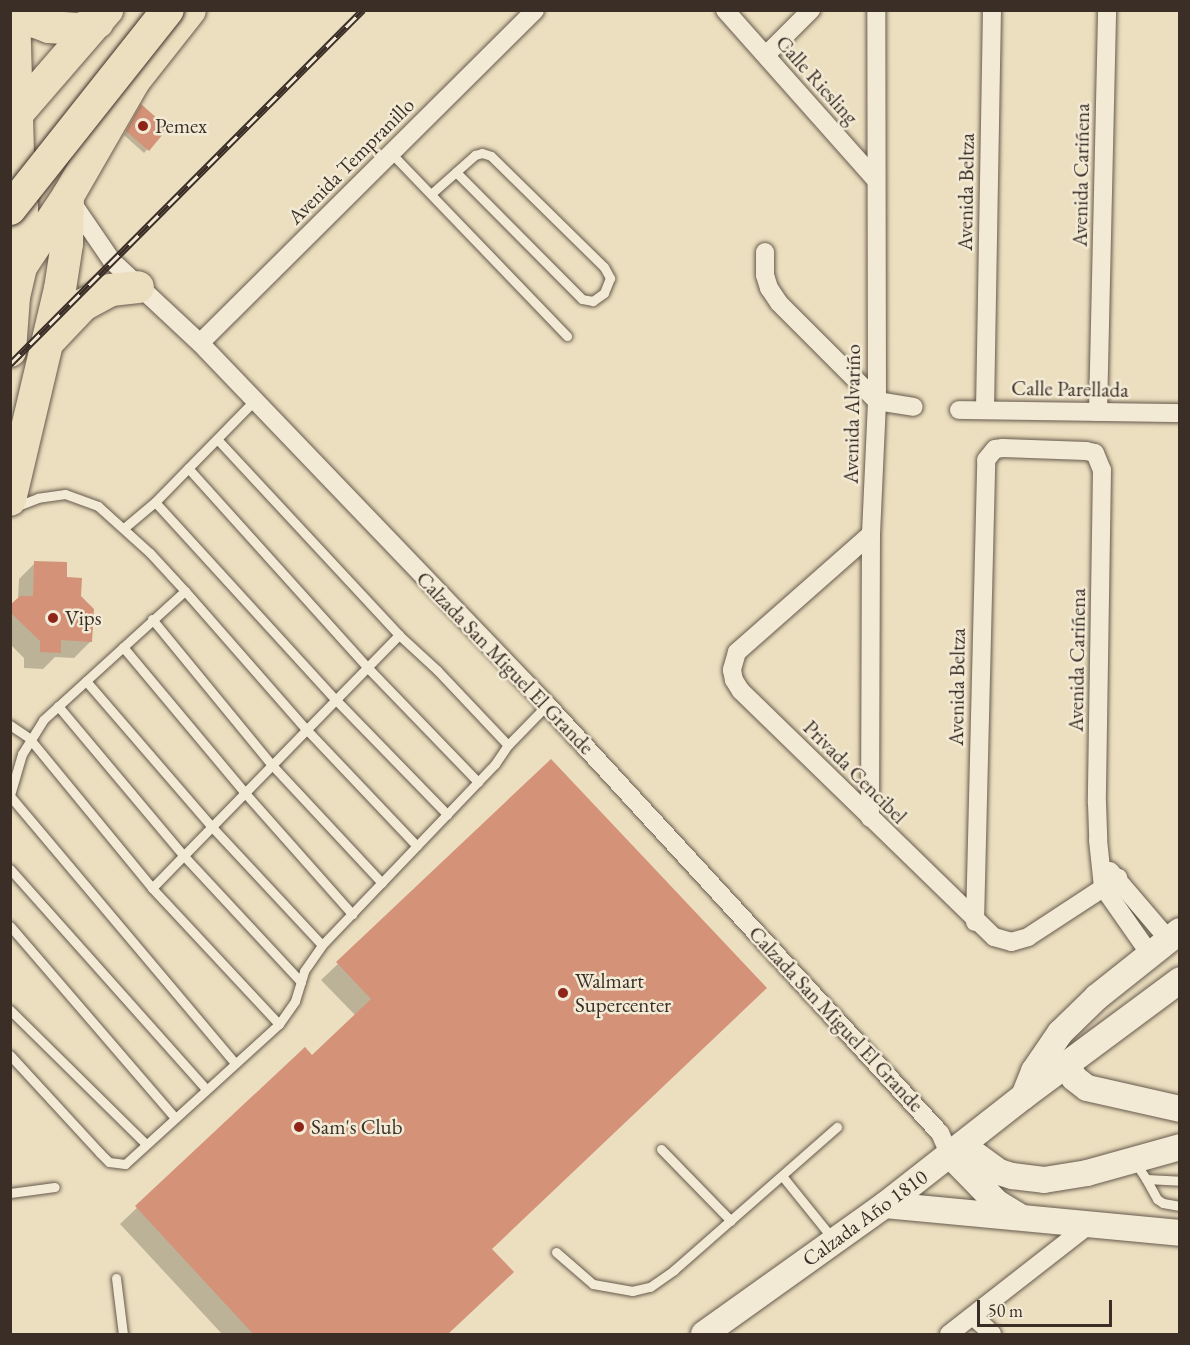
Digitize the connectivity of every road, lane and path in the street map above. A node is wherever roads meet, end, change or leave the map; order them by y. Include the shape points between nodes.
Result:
1 (14, 10) edge
2 (22, 10) edge
3 (144, 10) edge
4 (168, 10) edge
5 (190, 10) edge
6 (535, 10) edge
7 (725, 10) edge
8 (811, 10) edge
9 (876, 10) edge
10 (992, 10) edge
11 (1107, 10) edge
12 (102, 16) edge
13 (766, 55) junction
14 (14, 119) edge
15 (391, 153) junction
16 (456, 172) junction
17 (875, 179) junction
18 (13, 190) edge
19 (431, 194) junction
20 (68, 196) junction
21 (765, 252) dead end
22 (16, 272) edge
23 (138, 287) junction
24 (567, 336) dead end
25 (49, 341) junction
26 (200, 344) junction
27 (10, 351) edge
28 (254, 401) junction
29 (877, 401) junction
30 (914, 407) dead end
31 (959, 410) dead end
32 (985, 410) junction
33 (1098, 412) junction
34 (1179, 413) edge
35 (217, 439) junction
36 (1100, 460) joint
37 (188, 468) junction
38 (10, 500) edge
39 (155, 501) junction
40 (10, 509) edge
41 (124, 528) junction
42 (871, 534) junction
43 (185, 591) junction
44 (152, 619) junction
45 (399, 635) junction
46 (123, 647) junction
47 (367, 667) junction
48 (86, 681) junction
49 (335, 699) junction
50 (547, 705) junction
51 (58, 706) junction
52 (10, 725) edge
53 (306, 729) junction
54 (29, 738) junction
55 (508, 745) junction
56 (272, 765) junction
57 (478, 782) junction
58 (245, 793) junction
59 (10, 796) edge
60 (447, 814) junction
61 (870, 818) junction
62 (212, 827) junction
63 (417, 846) junction
64 (183, 856) junction
65 (10, 869) edge
66 (1110, 882) junction
67 (382, 883) junction
68 (152, 888) junction
69 (352, 914) junction
70 (975, 922) junction
71 (10, 926) edge
72 (1166, 941) edge
73 (322, 945) junction
74 (1179, 980) edge
75 (301, 982) junction
76 (10, 1010) edge
77 (279, 1024) junction
78 (10, 1054) edge
79 (236, 1063) junction
80 (1068, 1066) junction
81 (206, 1089) junction
82 (1024, 1096) junction
83 (1179, 1109) edge
84 (175, 1118) junction
85 (837, 1127) dead end
86 (146, 1143) junction
87 (951, 1144) junction
88 (1179, 1147) edge
89 (661, 1149) dead end
90 (1140, 1170) junction
91 (783, 1177) junction
92 (1179, 1181) edge
93 (55, 1186) dead end
94 (10, 1193) edge
95 (885, 1205) junction
96 (1179, 1206) edge
97 (1021, 1218) junction
98 (731, 1221) junction
99 (1090, 1224) junction
100 (1179, 1233) edge
101 (835, 1241) junction
102 (556, 1252) dead end
103 (116, 1278) dead end
104 (973, 1316) junction
105 (123, 1335) edge
106 (704, 1335) edge
107 (949, 1335) edge
108 (992, 1335) edge

1 - 14 highway
2 - 12 highway via 36,22 57,28 80,29
3 - 18 highway
4 - 18 highway, bridge
5 - 20 highway via 134,81
6 - 15 street, Avenida Tempranillo
7 - 13 street, Calle Riesling
8 - 13 street
9 - 17 street, Avenida Alvariño
10 - 32 street, Avenida Beltza
11 - 33 street, Avenida Cariñena
12 - 14 highway
13 - 17 street, Calle Riesling
14 - 18 highway
15 - 19 lane
15 - 26 street, Avenida Tempranillo
16 - 16 lane via 582,299 593,301 604,293 609,285 608,272 502,164 482,153
16 - 19 lane
17 - 29 street, Avenida Alvariño
18 - 22 highway via 22,206
19 - 24 lane
20 - 22 highway
20 - 23 street, Calzada San Miguel El Grande via 112,261
20 - 25 highway via 65,256
21 - 29 street via 765,275 779,303
22 - 27 highway
23 - 25 highway via 111,290 82,305
23 - 26 street, Calzada San Miguel El Grande
25 - 38 highway
26 - 28 street, Calzada San Miguel El Grande
28 - 35 lane
28 - 50 street, Calzada San Miguel El Grande
29 - 30 street
29 - 42 street, Avenida Alvariño
31 - 32 street, Calle Parellada
32 - 33 street, Calle Parellada
33 - 34 street, Calle Parellada
35 - 37 lane
35 - 45 lane
36 - 66 street, Avenida Cariñena via 1097,812 1100,862
36 - 70 street, Avenida Beltza via 1095,453 1086,451 1003,448 990,454 984,472
37 - 39 lane
37 - 47 lane
39 - 41 lane
39 - 49 lane
40 - 41 lane via 38,498 65,494 98,506
41 - 43 lane
42 - 61 street, Avenida Alvariño
42 - 61 street, Privada Cencibel via 745,643 732,670 741,691
43 - 44 lane
43 - 53 lane
44 - 46 lane
44 - 56 lane
45 - 47 lane
45 - 55 lane
46 - 48 lane
46 - 58 lane
47 - 49 lane
47 - 57 lane
48 - 51 lane
48 - 62 lane
49 - 53 lane
49 - 60 lane
50 - 55 lane
50 - 87 street, Calzada San Miguel El Grande
51 - 54 lane
51 - 64 lane
52 - 54 lane
53 - 56 lane
53 - 63 lane
54 - 59 lane via 15,771
54 - 68 lane
55 - 57 lane
56 - 58 lane
56 - 67 lane
57 - 60 lane
58 - 62 lane
58 - 69 lane
59 - 79 lane
60 - 63 lane
61 - 70 street, Privada Cencibel
62 - 64 lane
62 - 73 lane
63 - 67 lane
64 - 68 lane
64 - 75 lane
65 - 81 lane
66 - 70 street, Privada Cencibel via 1020,940 994,938
66 - 72 street, Avenida Cariñena
67 - 69 lane
68 - 77 lane
69 - 73 lane
71 - 84 lane
72 - 82 street, Calzada Año 1810 via 1060,1033 1034,1071
73 - 75 lane
74 - 80 street, Calzada Año 1810
75 - 77 lane via 295,1001
76 - 86 lane
77 - 79 lane
78 - 86 lane via 109,1162 125,1164
79 - 81 lane
80 - 82 street, Calzada Año 1810
80 - 83 street via 1074,1078 1087,1088
81 - 84 lane
82 - 87 street, Calzada Año 1810
84 - 86 lane
85 - 91 lane
87 - 90 street, Calzada San Miguel El Grande via 999,1172 1026,1179
87 - 95 street, Calzada Año 1810
87 - 97 street, Calzada San Miguel El Grande via 997,1203
88 - 90 street, Calzada San Miguel El Grande
89 - 98 lane
90 - 92 lane
90 - 96 lane via 1157,1199
91 - 98 lane
91 - 101 lane
93 - 94 lane
95 - 97 street
95 - 101 street, Calzada Año 1810
97 - 99 street, Calzada San Miguel El Grande
98 - 102 lane via 650,1287 632,1291 593,1284
99 - 100 street, Calzada San Miguel El Grande
99 - 104 street
101 - 106 street, Calzada Año 1810
103 - 105 lane
104 - 107 street
104 - 108 street

